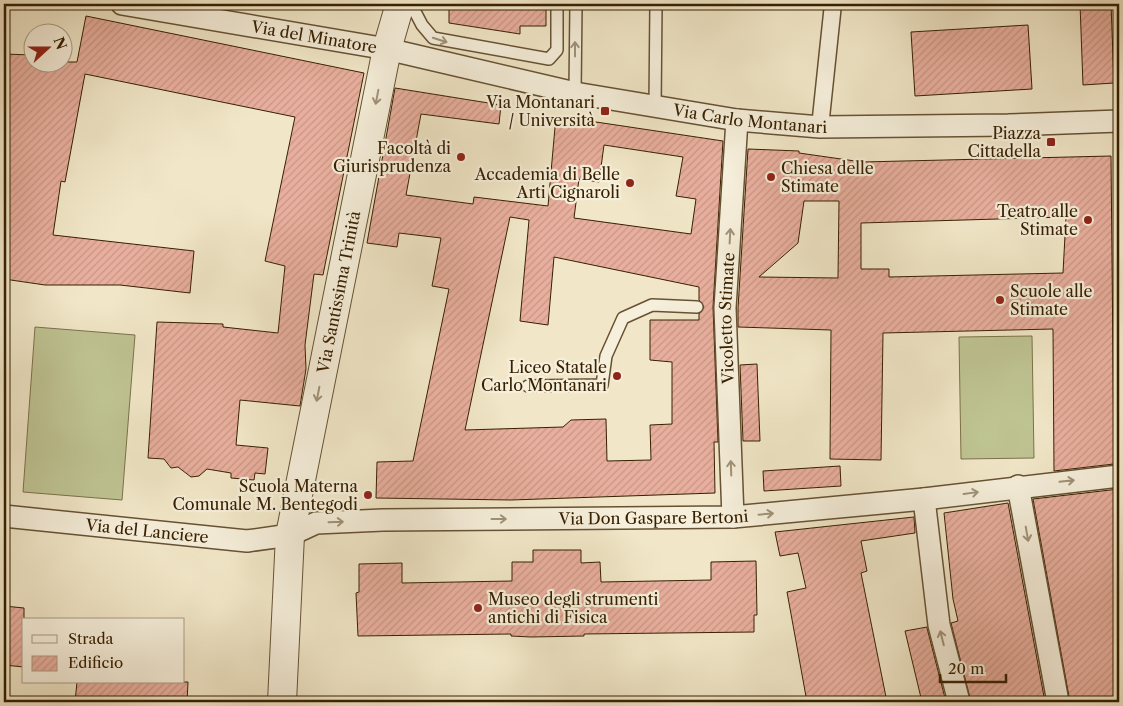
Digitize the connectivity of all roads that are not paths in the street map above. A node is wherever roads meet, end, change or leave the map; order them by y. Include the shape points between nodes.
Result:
1 (122, 4) edge
2 (400, 4) edge
3 (411, 4) edge
4 (557, 4) edge
5 (576, 4) edge
6 (656, 4) edge
7 (833, 4) edge
8 (387, 49) junction
9 (575, 93) junction
10 (656, 107) junction
11 (737, 120) junction
12 (1119, 121) edge
13 (820, 127) junction
14 (1119, 135) edge
15 (697, 307) dead end
16 (528, 386) dead end
17 (1119, 476) edge
18 (1018, 486) junction
19 (924, 499) junction
20 (4, 516) edge
21 (733, 517) junction
22 (290, 535) junction
23 (282, 702) edge
24 (959, 702) edge
25 (1058, 702) edge

1 - 8 street, Via del Minatore
2 - 8 street, Via Santissima Trinità
3 -> 4 lane via 433,38 549,59 557,50
9 -> 5 lane
6 - 10 lane
7 - 13 street
8 - 9 street, Via Carlo Montanari
8 -> 22 street, Via Santissima Trinità
9 - 10 street, Via Carlo Montanari
10 - 11 street, Via Carlo Montanari
11 - 13 street, Via Carlo Montanari
21 -> 11 street, Vicoletto Stimate via 719,308
12 - 13 street, Via Carlo Montanari
12 - 14 street
15 - 16 lane via 652,305 623,318 606,356 602,384
18 -> 17 street, Via Don Gaspare Bertoni
19 -> 18 street, Via Don Gaspare Bertoni
18 -> 25 street
21 -> 19 street, Via Don Gaspare Bertoni
24 -> 19 street via 939,625
20 - 22 street, Via del Lanciere via 247,541
22 -> 21 street, Via Don Gaspare Bertoni via 316,523
22 - 23 street, Via Santissima Trinità

